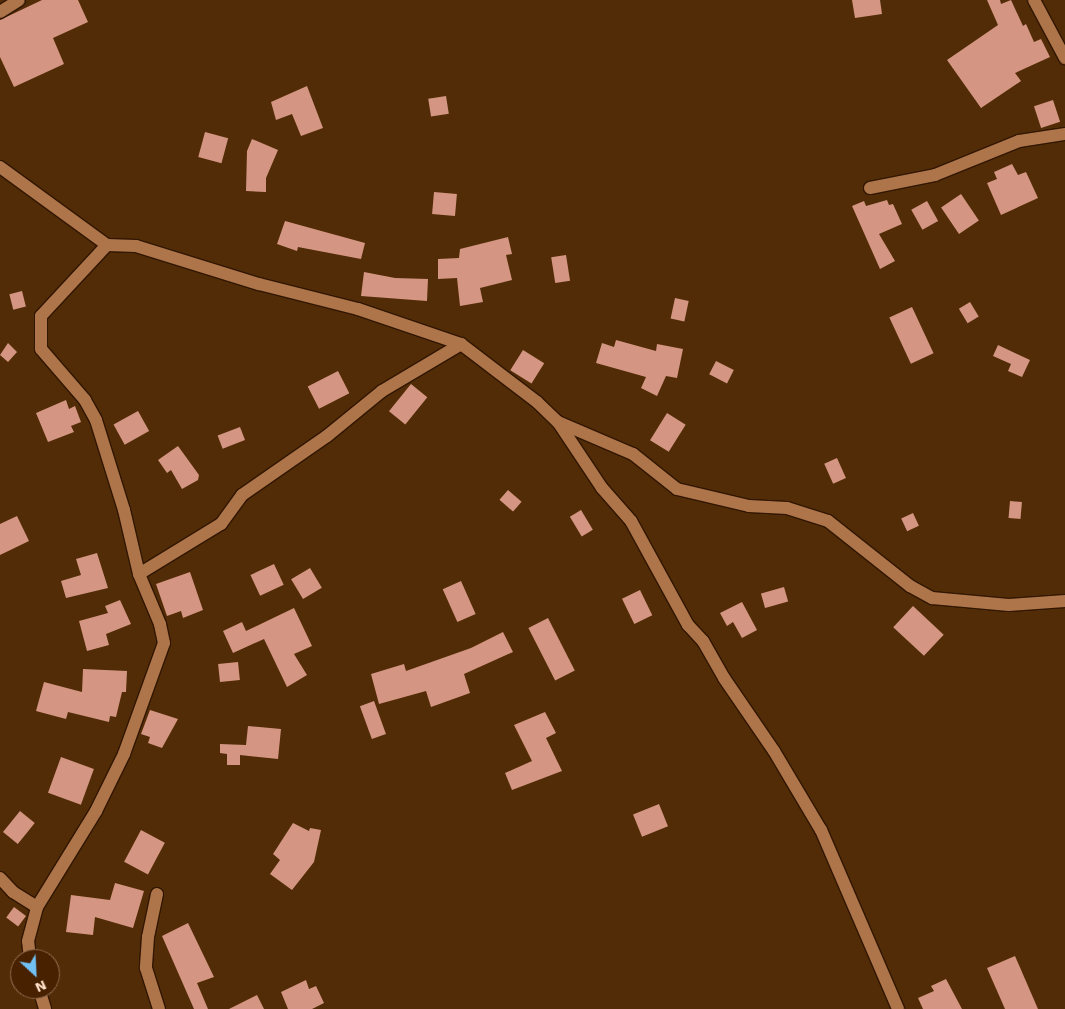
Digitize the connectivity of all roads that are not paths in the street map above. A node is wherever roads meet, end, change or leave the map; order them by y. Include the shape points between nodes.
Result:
1 (19, 0) edge
2 (1034, 0) edge
3 (0, 12) edge
4 (1065, 58) edge
5 (1065, 134) edge
6 (0, 168) edge
7 (870, 188) dead end
8 (107, 245) junction
9 (461, 344) junction
10 (558, 422) junction
11 (139, 574) junction
12 (1065, 601) edge
13 (0, 878) edge
14 (157, 894) dead end
15 (37, 907) junction
16 (29, 949) edge
17 (899, 1008) edge
18 (159, 1009) edge

1 - 3 street
2 - 4 street
5 - 7 street via 1019,142 935,174
6 - 8 street
8 - 9 street via 136,246 259,284 358,309
8 - 11 street via 41,316 41,349 85,400 96,420 124,510
9 - 10 street via 497,369
9 - 11 street via 382,391 327,436 242,495 220,524
10 - 12 street via 633,454 676,488 749,506 787,508 828,520 910,586 932,598 1009,605
10 - 17 street via 602,488 631,521 688,625 703,641 767,740 820,830
11 - 15 street via 160,624 164,643 124,754 96,811
13 - 15 street via 13,892
14 - 18 street via 148,937 146,968
15 - 16 street

